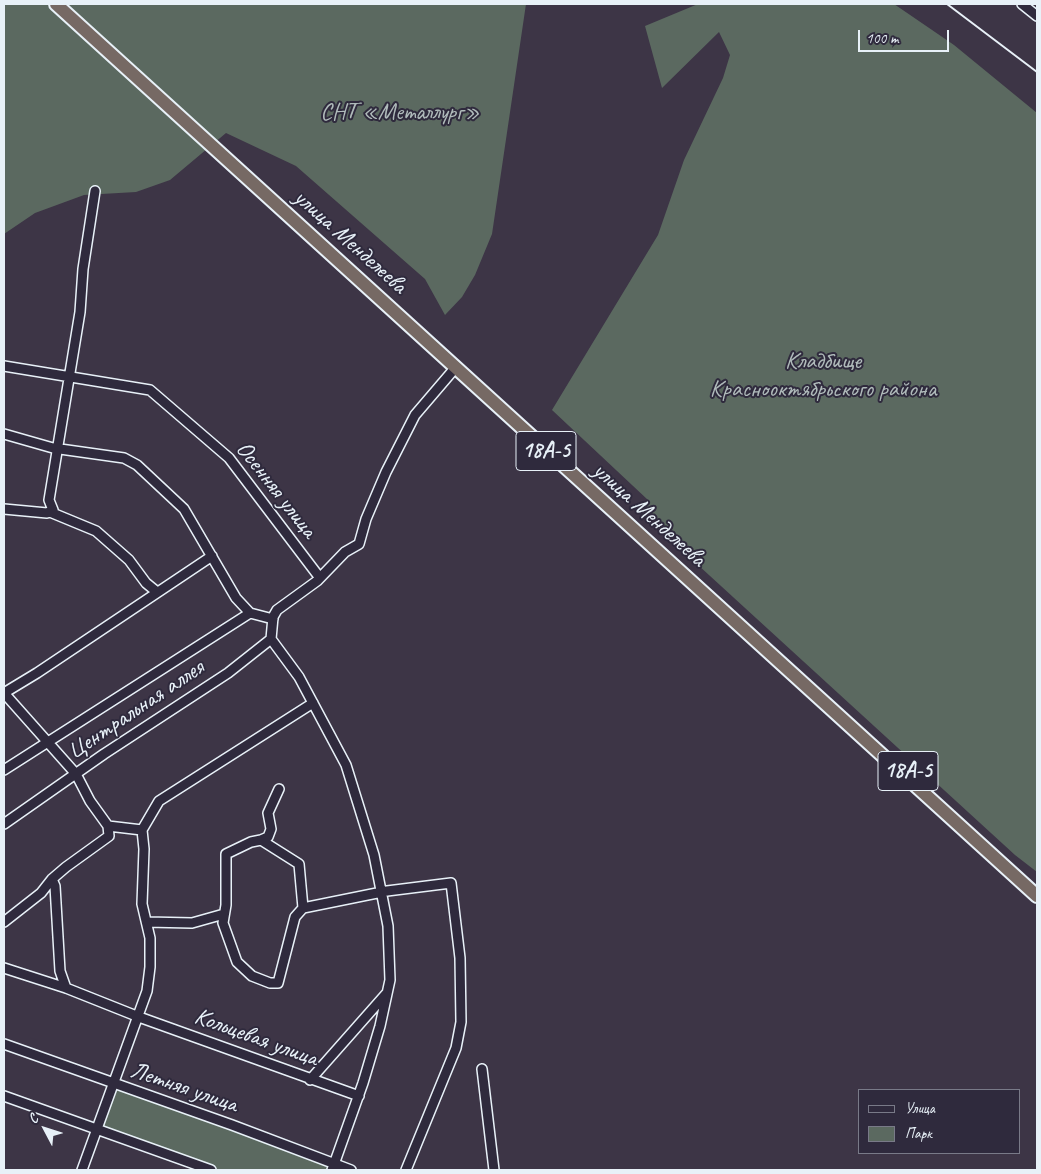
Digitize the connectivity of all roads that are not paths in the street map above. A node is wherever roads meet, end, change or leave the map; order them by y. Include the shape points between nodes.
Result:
1 (56, 4) edge
2 (64, 4) edge
3 (1022, 4) edge
4 (1037, 16) edge
5 (95, 191) dead end
6 (4, 366) edge
7 (456, 367) junction
8 (70, 376) junction
9 (4, 434) edge
10 (58, 448) junction
11 (4, 509) edge
12 (50, 512) junction
13 (212, 556) junction
14 (320, 578) junction
15 (157, 592) junction
16 (250, 613) junction
17 (273, 619) junction
18 (270, 639) junction
19 (4, 693) edge
20 (313, 703) junction
21 (47, 743) junction
22 (4, 770) edge
23 (76, 774) junction
24 (279, 790) dead end
25 (4, 824) edge
26 (108, 826) junction
27 (142, 830) junction
28 (261, 840) junction
29 (52, 879) junction
30 (1037, 888) edge
31 (381, 894) junction
32 (1037, 896) edge
33 (303, 908) junction
34 (224, 914) junction
35 (4, 922) edge
36 (147, 922) junction
37 (4, 968) edge
38 (66, 988) junction
39 (387, 992) junction
40 (139, 1017) junction
41 (4, 1044) edge
42 (482, 1069) dead end
43 (310, 1080) junction
44 (114, 1084) junction
45 (4, 1096) edge
46 (359, 1096) junction
47 (97, 1129) junction
48 (333, 1167) edge
49 (82, 1170) edge
50 (211, 1170) edge
51 (351, 1170) edge
52 (406, 1170) edge
53 (494, 1170) edge

1 - 7 highway, улица Менделеева / 18А-5
2 - 30 highway, улица Менделеева / 18А-5
3 - 4 street
5 - 8 street
6 - 8 street, Осенняя улица
7 - 14 street via 415,414 386,472 359,544 344,552
7 - 32 highway, улица Менделеева / 18А-5
8 - 10 street
8 - 14 street, Осенняя улица via 150,390 229,458
9 - 10 street
10 - 12 street via 49,500 53,510
10 - 13 street via 124,458 137,465 184,509
11 - 12 street
12 - 15 street via 96,531 129,560
13 - 15 street
13 - 16 street via 236,598
14 - 17 street via 277,610
15 - 19 street
16 - 17 street
16 - 21 street, Центральная аллея
17 - 18 street
18 - 20 street via 299,677
18 - 23 street, Центральная аллея via 228,673
19 - 21 street
20 - 27 street via 159,801
20 - 31 street via 346,765 367,826
21 - 22 street, Центральная аллея
21 - 23 street
23 - 25 street, Центральная аллея
23 - 26 street
24 - 28 street via 268,813 271,829 268,838
26 - 27 street
26 - 29 street via 109,836
27 - 36 street via 142,904
28 - 33 street via 299,864
28 - 34 street via 226,854
29 - 35 street via 41,893
29 - 38 street via 60,971
31 - 33 street
31 - 39 street via 388,926 390,980
31 - 52 street via 451,883 460,958 461,1022 456,1048
33 - 34 street via 295,917 278,983 252,976 237,962 223,923
34 - 36 street via 192,923
36 - 40 street via 150,967
37 - 38 street, Кольцевая улица
38 - 40 street, Кольцевая улица
39 - 43 street
39 - 46 street
40 - 43 street, Кольцевая улица
40 - 44 street
41 - 44 street, Летняя улица
42 - 53 street
43 - 46 street, Кольцевая улица
44 - 47 street
44 - 48 street, Летняя улица via 232,1125
45 - 47 street
46 - 48 street
47 - 49 street
47 - 50 street
48 - 51 street, Летняя улица

